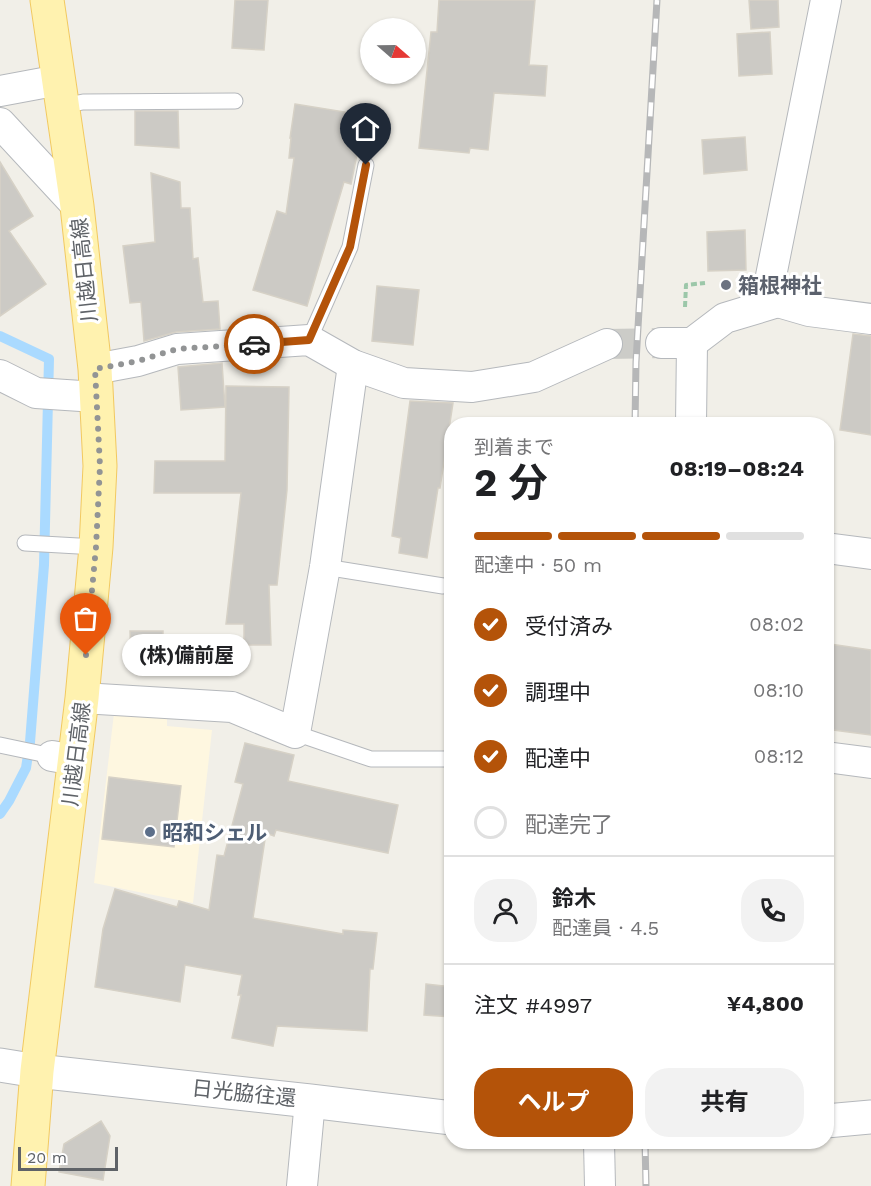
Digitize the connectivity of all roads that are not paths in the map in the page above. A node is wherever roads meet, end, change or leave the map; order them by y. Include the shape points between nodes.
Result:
1 (826, 0) edge
2 (52, 1) edge
3 (0, 90) edge
4 (61, 93) junction
5 (235, 100) dead end
6 (0, 123) edge
7 (366, 165) dead end
8 (77, 206) junction
9 (778, 302) junction
10 (871, 319) edge
11 (309, 340) junction
12 (692, 343) junction
13 (607, 344) tunnel mouth
14 (661, 344) tunnel mouth
15 (352, 365) junction
16 (0, 375) edge
17 (86, 387) junction
18 (691, 417) edge
19 (25, 543) dead end
20 (83, 547) junction
21 (834, 549) edge
22 (871, 554) edge
23 (325, 567) junction
24 (443, 586) dead end
25 (82, 698) junction
26 (295, 733) junction
27 (0, 745) edge
28 (64, 758) junction
29 (834, 758) edge
30 (444, 759) edge
31 (871, 763) edge
32 (0, 1065) edge
33 (37, 1071) junction
34 (310, 1101) junction
35 (444, 1117) edge
36 (871, 1117) edge
37 (834, 1120) edge
38 (599, 1149) edge
39 (28, 1186) edge
40 (302, 1186) edge
41 (600, 1186) edge

1 - 9 street via 771,276
2 - 4 main road, 川越日高線
3 - 4 street
4 - 5 lane via 83,102
4 - 8 main road, 川越日高線
6 - 8 street
7 - 11 lane via 350,247
8 - 17 main road, 川越日高線
9 - 10 street via 809,311
9 - 12 street via 725,318
11 - 15 street
11 - 17 street via 177,349 138,361
12 - 14 street
12 - 18 street
13 - 15 street via 534,377 472,387 404,383
15 - 23 street
16 - 17 street via 36,393
17 - 20 main road, 川越日高線 via 100,466
19 - 20 lane
20 - 25 main road, 川越日高線
21 - 22 street
23 - 24 lane
23 - 26 street
25 - 26 street via 232,708
25 - 28 main road, 川越日高線
26 - 30 lane via 371,759
27 - 28 lane
28 - 33 main road, 川越日高線
29 - 31 street
32 - 33 street, 日光脇往還
33 - 34 street, 日光脇往還
33 - 39 main road, 川越日高線
34 - 35 street, 日光脇往還
34 - 40 street
36 - 37 street
38 - 41 street

